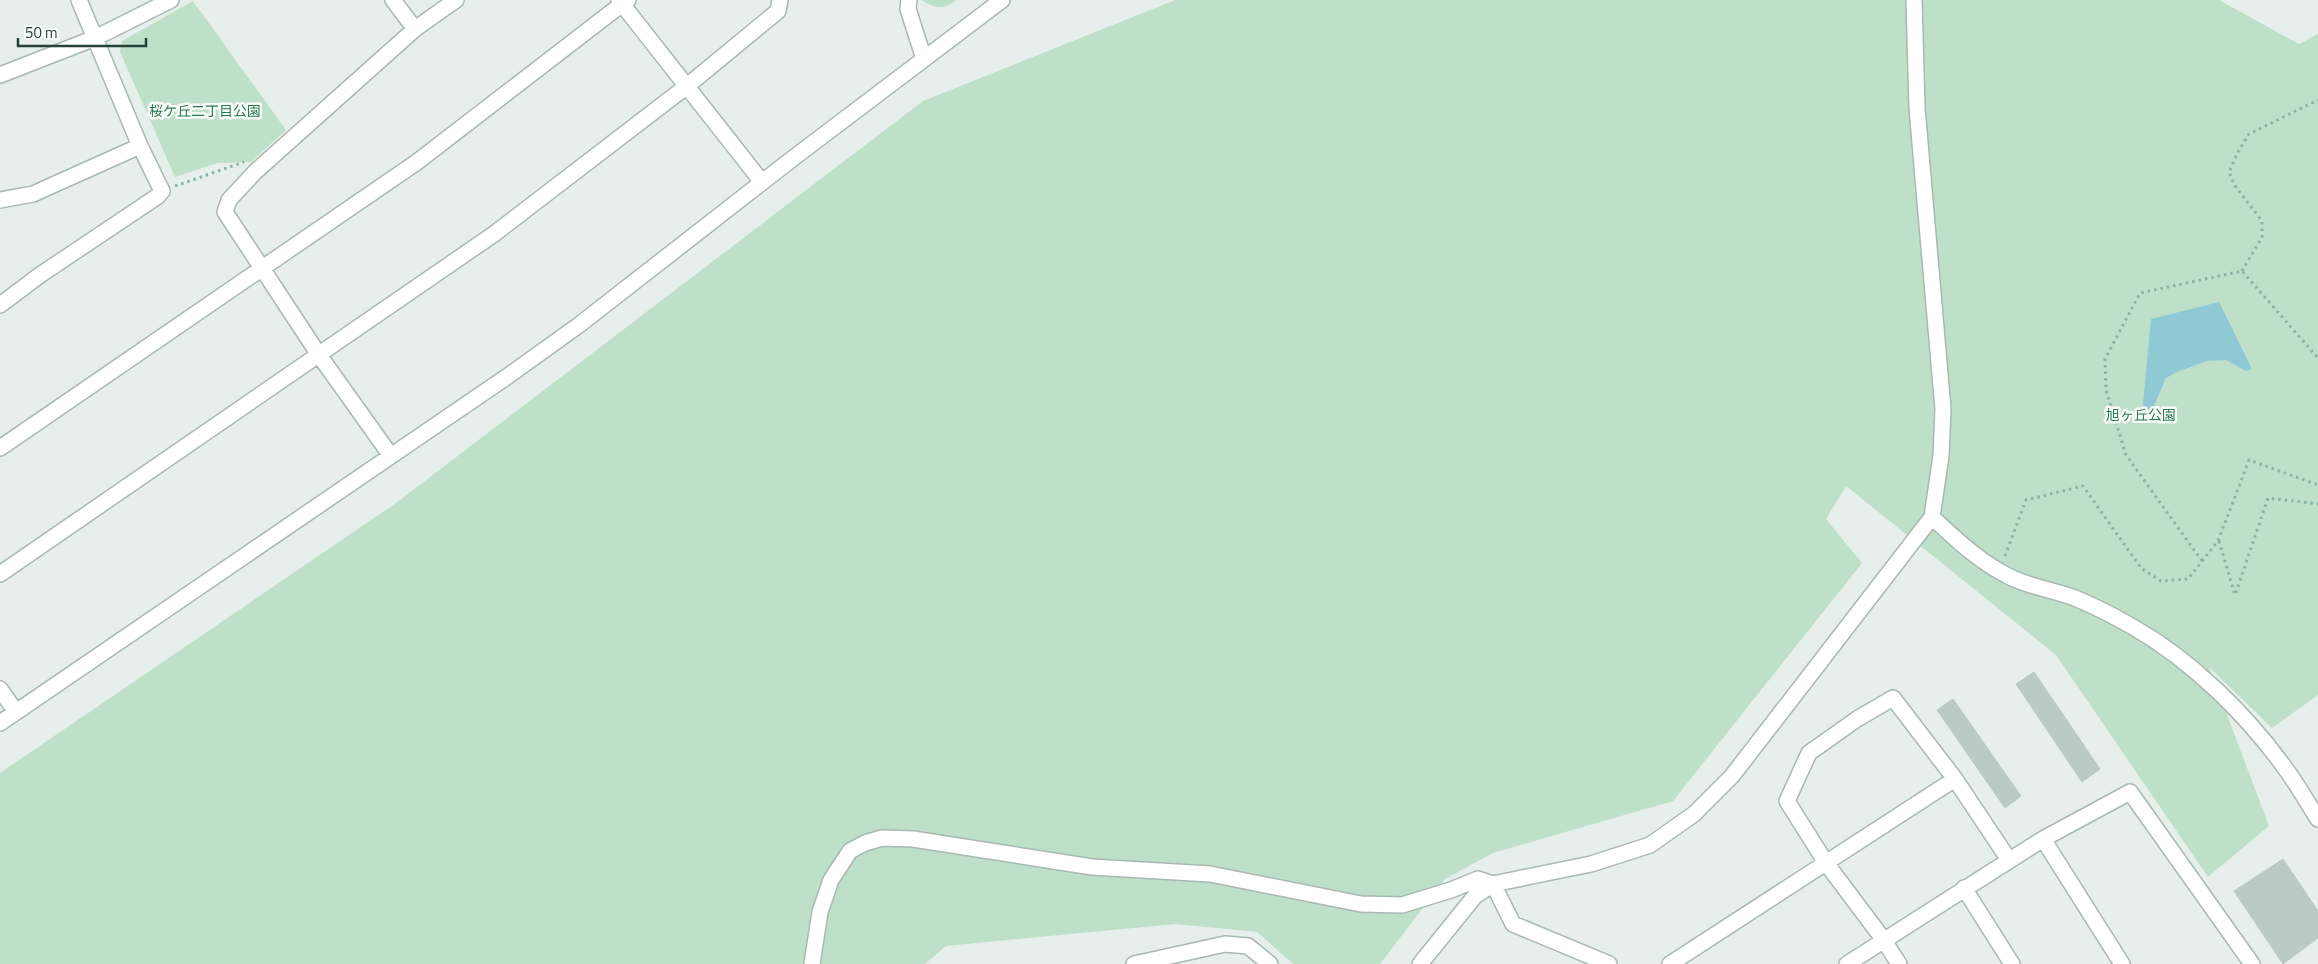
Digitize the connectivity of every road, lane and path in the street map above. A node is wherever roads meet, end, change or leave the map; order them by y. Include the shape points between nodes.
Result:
1 (79, 0) edge
2 (171, 0) edge
3 (393, 0) edge
4 (456, 0) edge
5 (780, 0) edge
6 (909, 0) edge
7 (1002, 0) edge
8 (1914, 0) edge
9 (623, 1) edge
10 (414, 29) junction
11 (95, 38) junction
12 (924, 59) junction
13 (0, 76) edge
14 (687, 86) junction
15 (2318, 100) edge
16 (140, 146) junction
17 (255, 172) junction
18 (762, 182) junction
19 (162, 191) junction
20 (0, 200) edge
21 (262, 269) junction
22 (2242, 271) junction
23 (0, 306) edge
24 (319, 355) junction
25 (2318, 358) edge
26 (0, 448) edge
27 (390, 456) junction
28 (2318, 485) edge
29 (2318, 504) edge
30 (1932, 517) junction
31 (2218, 541) junction
32 (2202, 561) junction
33 (1999, 571) junction
34 (0, 574) edge
35 (0, 689) edge
36 (16, 712) junction
37 (0, 723) edge
38 (1955, 779) junction
39 (2318, 819) edge
40 (2042, 839) junction
41 (2009, 860) junction
42 (1826, 863) junction
43 (1493, 884) junction
44 (1964, 888) junction
45 (1883, 939) junction
46 (1422, 963) edge
47 (812, 964) edge
48 (1134, 964) edge
49 (1270, 964) edge
50 (1609, 964) edge
51 (1670, 964) edge
52 (1847, 964) edge
53 (1899, 964) edge
54 (2012, 964) edge
55 (2122, 964) edge
56 (2252, 964) edge

1 - 11 street
2 - 11 street
3 - 10 street
4 - 10 street
5 - 14 street via 778,12
6 - 12 street via 908,9
7 - 12 street
8 - 30 street via 1917,108 1943,408 1941,456
9 - 14 street
9 - 21 street via 416,162
10 - 17 street
11 - 13 street
11 - 16 street
12 - 18 street
14 - 18 street
14 - 24 street via 494,234
15 - 22 path via 2249,134 2229,172 2235,186 2262,221 2262,237
16 - 19 street
16 - 20 street via 33,194
17 - 19 path via 242,161
17 - 21 street via 229,200 225,212
18 - 27 street via 579,325
19 - 23 street
21 - 24 street
21 - 26 street
22 - 25 path
22 - 32 path via 2140,294 2105,359 2106,390 2126,455
24 - 27 street
24 - 34 street
27 - 36 street
28 - 31 path via 2250,460
29 - 31 path via 2268,498 2235,595
30 - 33 street via 1975,557
30 - 43 street via 1732,776 1694,814 1650,845 1591,864
31 - 32 path
32 - 33 path via 2188,579 2162,581 2141,568 2083,486 2026,500
33 - 39 street via 2011,578 2074,598 2133,627 2174,653 2206,680 2251,727 2285,768
35 - 36 street
36 - 37 street
38 - 41 street
38 - 42 street
38 - 42 street via 1893,698 1857,719 1809,753 1787,801
40 - 41 street
40 - 55 street
40 - 56 street via 2130,792
41 - 44 street
42 - 45 street
42 - 51 street
43 - 46 street via 1476,896
43 - 47 street via 1478,879 1402,905 1361,904 1210,874 1092,867 913,839 882,838 850,852 831,880 820,912
43 - 50 street via 1513,924
44 - 45 street
44 - 54 street
45 - 52 street
45 - 53 street
48 - 49 street via 1225,944 1248,946

